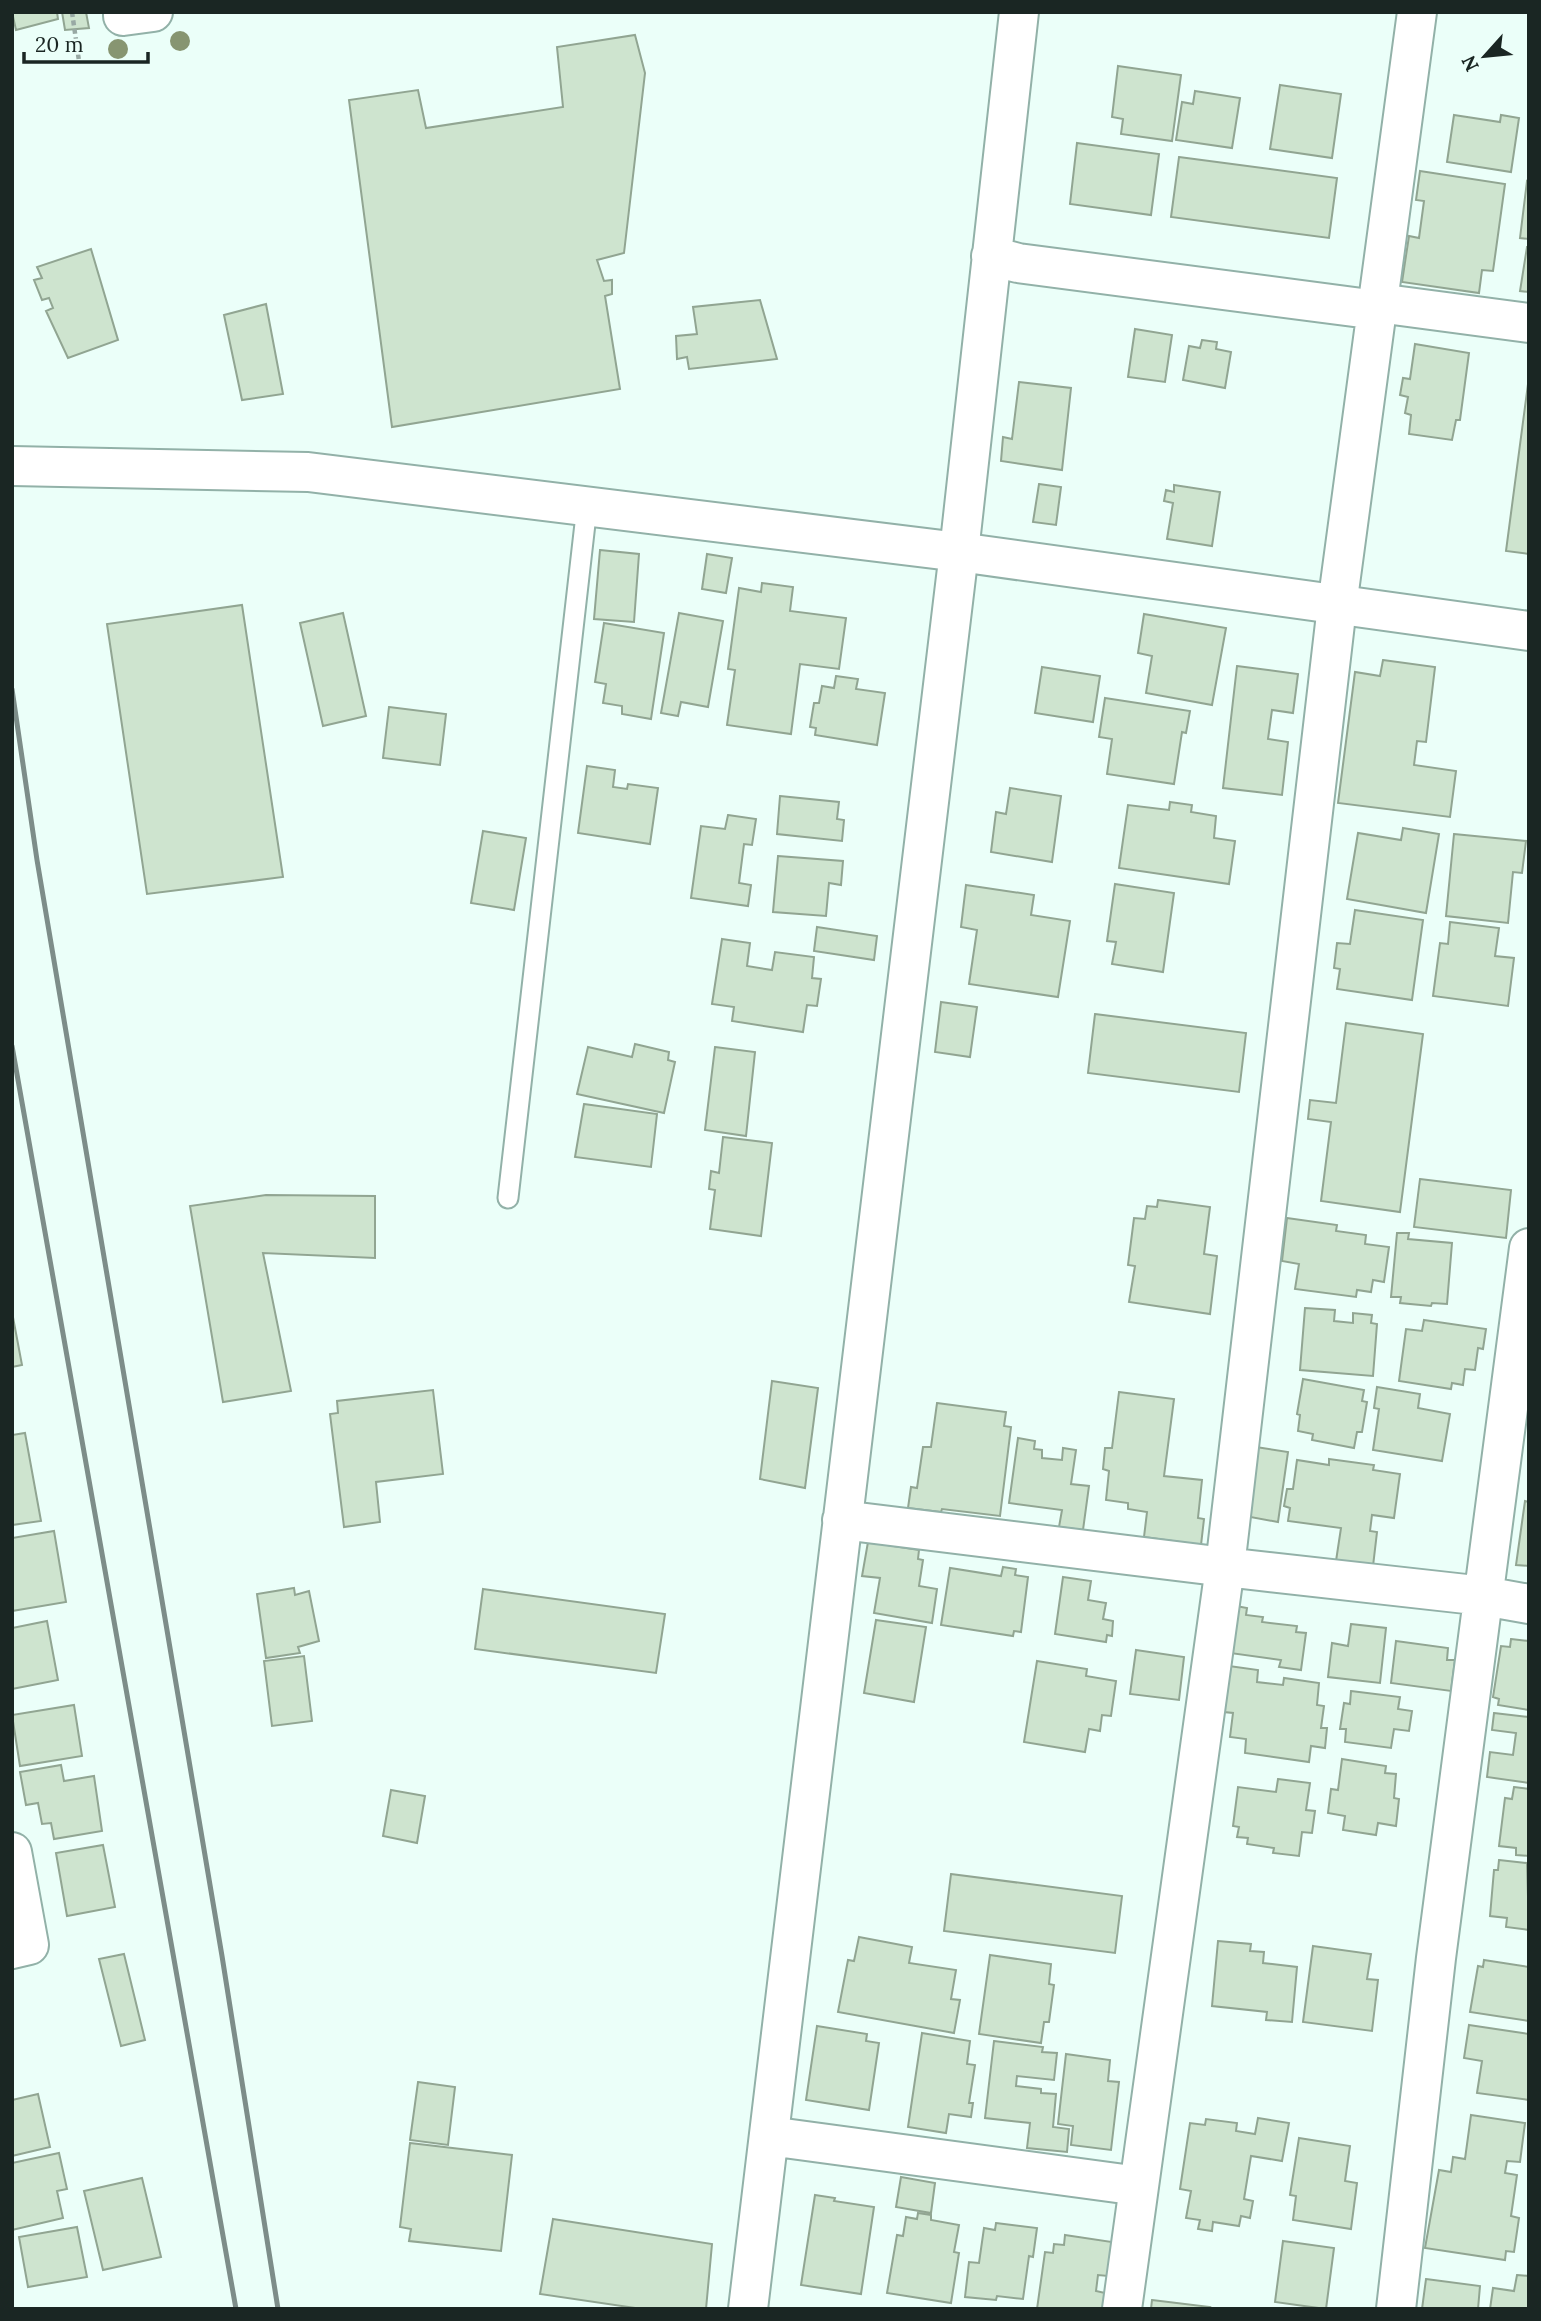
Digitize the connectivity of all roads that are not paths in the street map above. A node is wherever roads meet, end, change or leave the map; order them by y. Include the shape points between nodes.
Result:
1 (123, 12) edge
2 (153, 12) edge
3 (1019, 12) edge
4 (1417, 12) edge
5 (991, 256) junction
6 (1378, 306) junction
7 (1529, 323) edge
8 (12, 467) edge
9 (587, 506) junction
10 (959, 552) junction
11 (1337, 606) junction
12 (1529, 631) edge
13 (508, 1198) dead end
14 (1529, 1248) edge
15 (842, 1520) junction
16 (1225, 1567) junction
17 (1484, 1596) junction
18 (1529, 1604) edge
19 (12, 1852) edge
20 (12, 1949) edge
21 (769, 2136) junction
22 (1139, 2186) junction
23 (748, 2309) edge
24 (1122, 2309) edge
25 (1396, 2309) edge

1 - 2 street via 124,16
3 - 5 street
4 - 6 street
5 - 6 street
5 - 10 street
6 - 7 street
6 - 11 street
8 - 9 street via 308,472
9 - 10 street
9 - 13 lane
10 - 11 street
10 - 15 street
11 - 12 street
11 - 16 street
14 - 17 street
15 - 16 street
15 - 21 street
16 - 17 street
16 - 22 street
17 - 18 street
17 - 25 street
19 - 20 street via 29,1945
21 - 22 street
21 - 23 street
22 - 24 street

